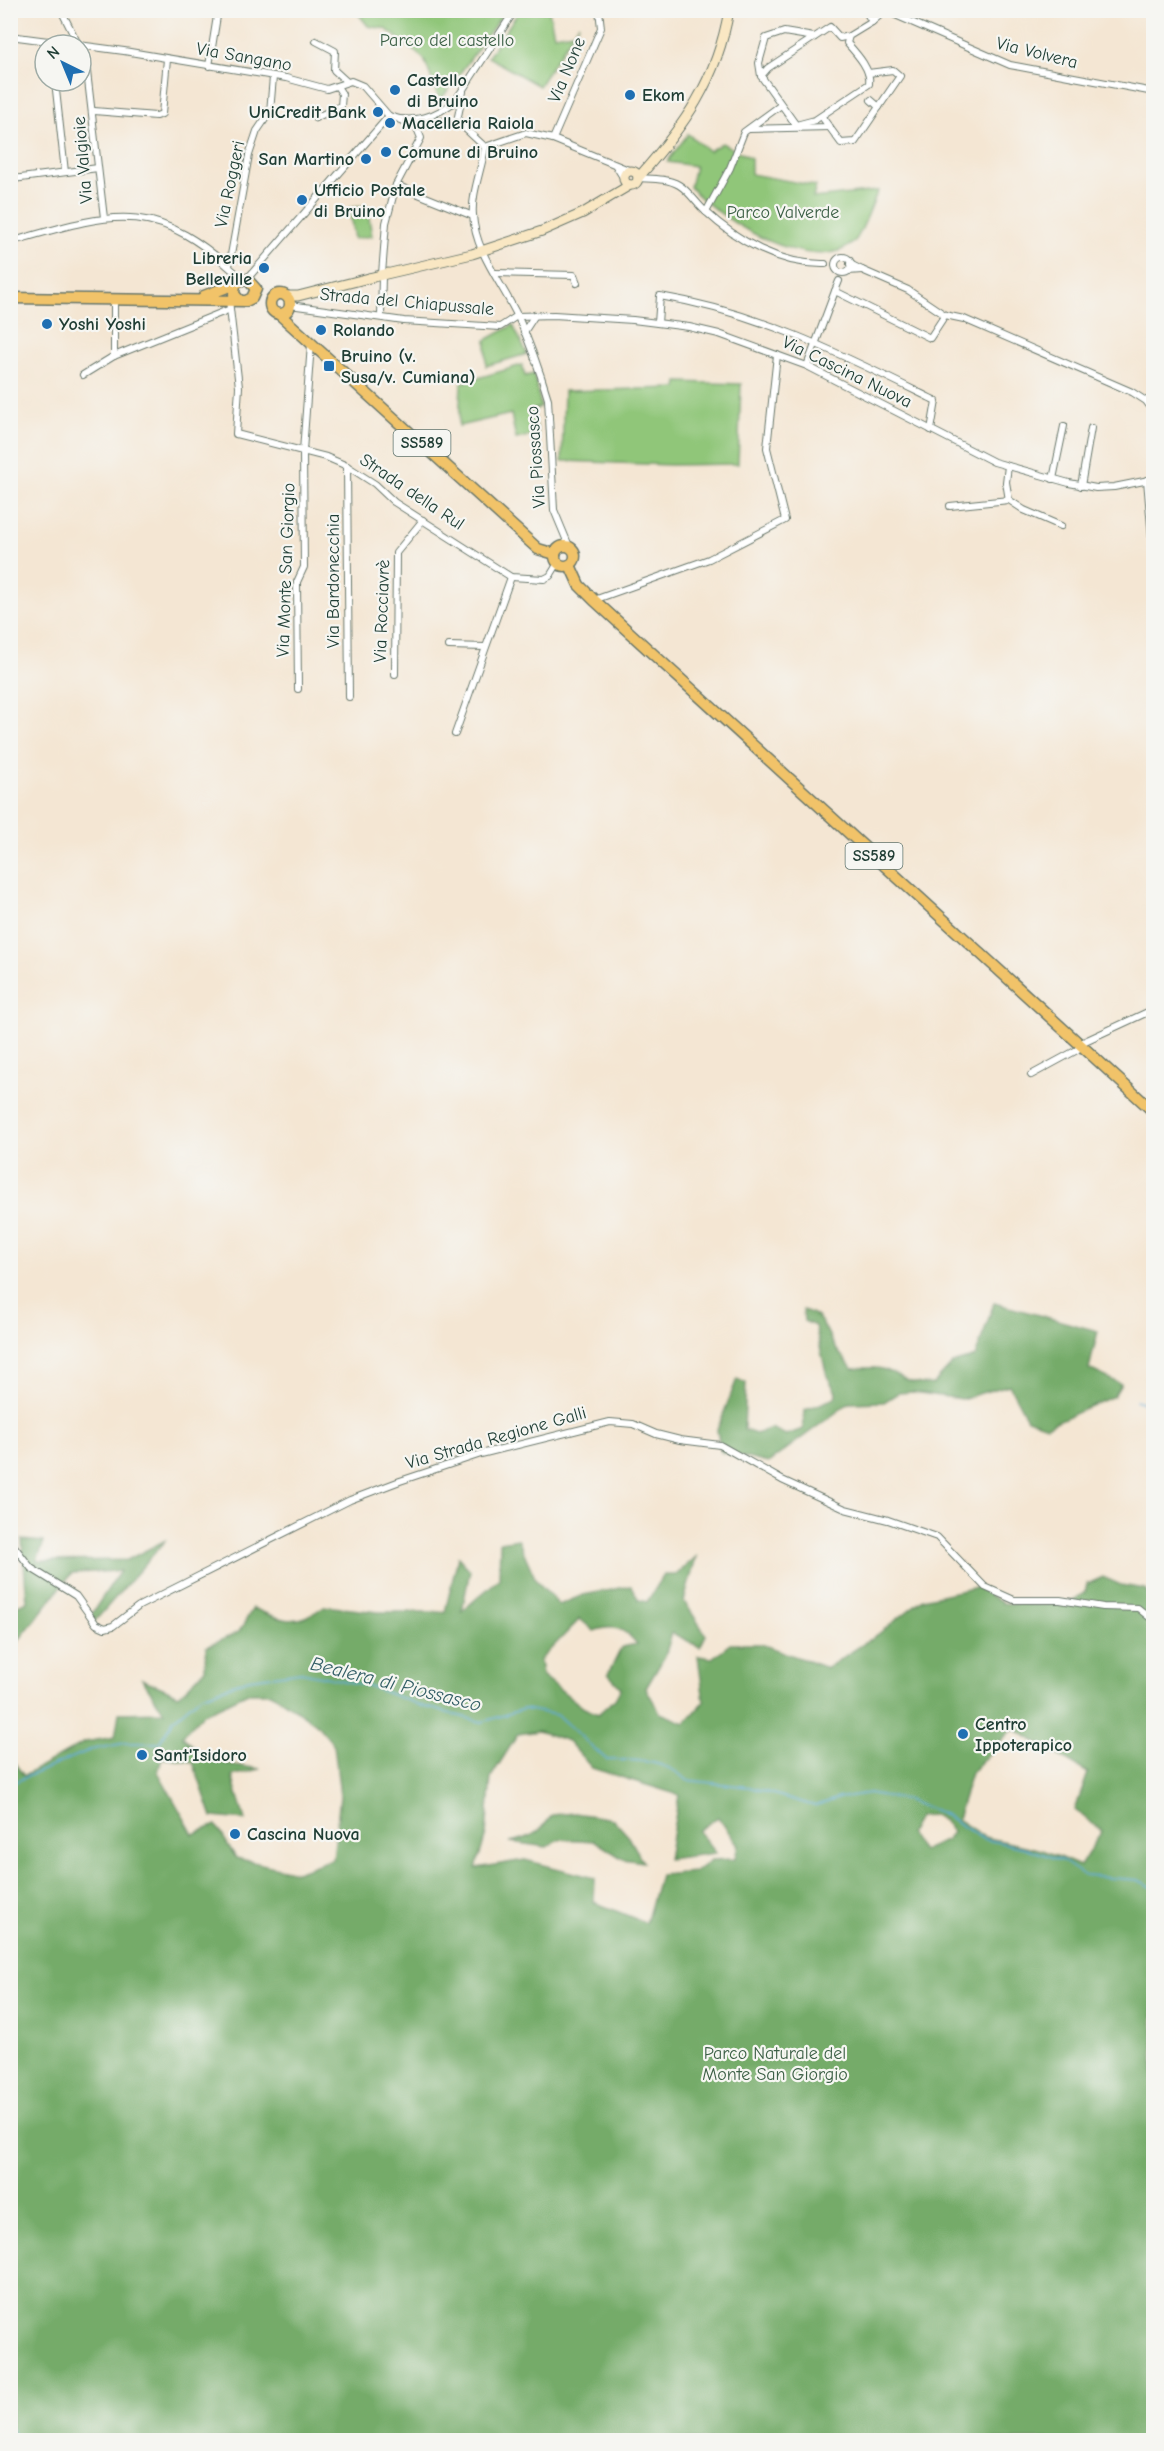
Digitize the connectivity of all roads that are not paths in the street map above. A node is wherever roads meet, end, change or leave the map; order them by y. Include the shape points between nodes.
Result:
1 (61, 10) edge
2 (218, 10) edge
3 (515, 10) edge
4 (599, 10) edge
5 (729, 10) edge
6 (865, 10) edge
7 (885, 11) edge
8 (872, 22) junction
9 (72, 33) edge
10 (10, 36) edge
11 (814, 37) junction
12 (848, 39) junction
13 (33, 40) edge
14 (316, 41) dead end
15 (93, 47) edge
16 (167, 59) junction
17 (209, 66) junction
18 (868, 73) junction
19 (761, 76) junction
20 (273, 77) junction
21 (346, 81) junction
22 (337, 86) junction
23 (465, 86) junction
24 (1154, 92) edge
25 (57, 93) edge
26 (91, 93) edge
27 (871, 100) dead end
28 (781, 105) junction
29 (879, 107) junction
30 (94, 111) junction
31 (389, 116) junction
32 (822, 117) junction
33 (315, 118) dead end
34 (399, 119) junction
35 (457, 121) junction
36 (793, 125) junction
37 (416, 126) junction
38 (830, 127) junction
39 (749, 129) junction
40 (553, 140) junction
41 (485, 147) junction
42 (648, 166) junction
43 (98, 168) junction
44 (65, 172) junction
45 (630, 177) junction
46 (14, 179) dead end
47 (651, 179) junction
48 (396, 185) junction
49 (706, 212) junction
50 (472, 216) junction
51 (104, 218) junction
52 (10, 242) edge
53 (484, 251) junction
54 (836, 261) junction
55 (825, 264) junction
56 (229, 266) junction
57 (848, 269) junction
58 (837, 270) junction
59 (495, 273) junction
60 (384, 274) junction
61 (839, 281) junction
62 (245, 282) junction
63 (577, 283) dead end
64 (835, 291) junction
65 (10, 298) edge
66 (114, 299) junction
67 (191, 299) junction
68 (237, 302) junction
69 (285, 303) junction
70 (535, 315) junction
71 (945, 315) junction
72 (517, 316) junction
73 (381, 317) junction
74 (658, 323) junction
75 (524, 332) junction
76 (311, 341) junction
77 (814, 341) junction
78 (777, 355) junction
79 (114, 356) junction
80 (807, 366) junction
81 (83, 375) dead end
82 (1154, 412) edge
83 (1064, 426) dead end
84 (1091, 428) dead end
85 (931, 430) junction
86 (303, 451) junction
87 (347, 466) junction
88 (1008, 466) junction
89 (1053, 479) junction
90 (1150, 479) edge
91 (1081, 486) junction
92 (1010, 500) junction
93 (950, 506) dead end
94 (423, 520) junction
95 (1061, 526) dead end
96 (569, 546) junction
97 (557, 559) junction
98 (1154, 562) edge
99 (570, 565) junction
100 (511, 576) junction
101 (594, 600) junction
102 (449, 646) dead end
103 (485, 647) junction
104 (395, 674) dead end
105 (298, 689) dead end
106 (349, 697) dead end
107 (455, 734) dead end
108 (1153, 1007) edge
109 (1080, 1046) junction
110 (1031, 1075) dead end
111 (1154, 1112) edge
112 (10, 1541) edge
113 (1154, 1621) edge

1 - 9 street
2 - 17 street
3 - 23 street
4 - 40 street, Via None via 601,28
5 - 42 main road via 702,95 676,135
6 - 8 street
7 - 8 street, Via Volvera
7 - 24 street, Via Volvera via 1010,65
8 - 12 street, Via Volvera
10 - 13 street, Via Sangano
11 - 12 street, Via Volvera via 830,27 840,38
11 - 19 street, Via Volvera
11 - 19 street, Via Volvera via 784,32 766,38 759,63
12 - 18 street
14 - 21 street via 335,51 334,70
15 - 16 street, Via Sangano
16 - 17 street, Via Sangano
16 - 30 street via 162,114
17 - 20 street, Via Sangano
18 - 29 street via 893,70 900,76
18 - 32 street via 869,84
19 - 28 street
20 - 22 street, Via Sangano via 327,89
20 - 56 street, Via Roggeri via 270,112 257,131 249,155
21 - 22 street
21 - 31 street via 363,86
22 - 33 street via 342,94 341,106
23 - 34 street via 444,111 429,117
23 - 35 street
25 - 44 street
26 - 30 street, Via Valgioie
27 - 29 street
28 - 36 street
28 - 39 street
29 - 38 street via 855,142 841,142
30 - 43 street, Via Valgioie
31 - 34 street
31 - 62 street
32 - 36 street
32 - 38 street
34 - 37 street
35 - 37 street via 428,121
35 - 41 street
36 - 38 street via 797,129
36 - 39 street
37 - 48 street via 421,138
39 - 49 street via 744,132
40 - 41 street via 522,133
40 - 45 street via 613,163
41 - 50 street, Via Piossasco
42 - 45 main road
42 - 47 street
43 - 44 street
43 - 51 street, Via Valgioie
44 - 46 street
45 - 47 street
45 - 53 main road via 617,192 583,213
47 - 49 street via 680,186
48 - 50 street
48 - 60 street via 386,223
49 - 55 street via 764,252 788,262
50 - 53 street, Via Piossasco
51 - 52 street
51 - 56 street via 166,224 187,233
53 - 59 street, Via Piossasco
53 - 60 main road
54 - 55 street
54 - 57 street via 845,258
54 - 58 street
55 - 58 street
56 - 62 street
57 - 58 street
57 - 61 street
57 - 71 street via 862,270 908,290
58 - 61 street
59 - 63 street via 574,275
59 - 72 street, Via Piossasco
60 - 69 main road
60 - 73 street
61 - 64 street
62 - 67 main road, SS589
62 - 68 main road via 234,294
62 - 68 main road via 255,294
62 - 69 main road, SS589
64 - 71 street via 930,338
64 - 77 street
65 - 66 main road, SS589
66 - 67 main road, SS589
66 - 79 street
67 - 68 main road, SS589
68 - 69 main road, SS589
68 - 79 street
68 - 86 street, Strada della Rul via 236,434
69 - 73 street, Strada del Chiapussale
69 - 76 main road, SS589 via 293,324
70 - 72 street, Via Cascina Nuova
70 - 74 street, Via Cascina Nuova
70 - 75 street
71 - 82 street via 974,323 1132,392 1146,400
72 - 73 street, Strada del Chiapussale via 500,327
72 - 75 street, Via Piossasco
74 - 77 street via 660,296 729,310
74 - 78 street, Via Cascina Nuova via 719,334
75 - 96 street, Via Piossasco via 548,399 554,510
76 - 86 street, Via Monte San Giorgio
76 - 97 main road, SS589 via 538,549
77 - 80 street
77 - 85 street via 936,401
78 - 80 street, Via Cascina Nuova
78 - 101 street via 767,448 785,520 709,559
79 - 81 street
80 - 85 street, Via Cascina Nuova
83 - 89 street
84 - 91 street
85 - 88 street, Via Cascina Nuova
86 - 87 street, Strada della Rul
86 - 105 street, Via Monte San Giorgio via 304,567 297,582
87 - 94 street, Strada della Rul
87 - 106 street, Via Bardonecchia
88 - 89 street, Via Cascina Nuova
88 - 92 street
89 - 91 street, Via Cascina Nuova
90 - 91 street, Via Cascina Nuova via 1114,487
90 - 98 street
92 - 93 street
92 - 95 street via 1023,510
94 - 100 street, Strada della Rul
94 - 104 street, Via Rocciavrè via 396,553
96 - 97 main road via 560,547
96 - 99 main road, SS589 via 576,556
97 - 99 main road, SS589
97 - 100 street via 550,576 544,579
99 - 101 main road, SS589 via 579,585
100 - 103 street
101 - 109 main road, SS589
102 - 103 street
103 - 107 street
108 - 109 street
109 - 110 street
109 - 111 main road, SS589
112 - 113 street, Via Strada Regione Galli via 31,1568 76,1596 96,1624 105,1628 114,1626 139,1606 351,1500 481,1454 610,1422 633,1424 680,1440 720,1445 845,1509 937,1537 985,1587 1014,1600 1138,1608

